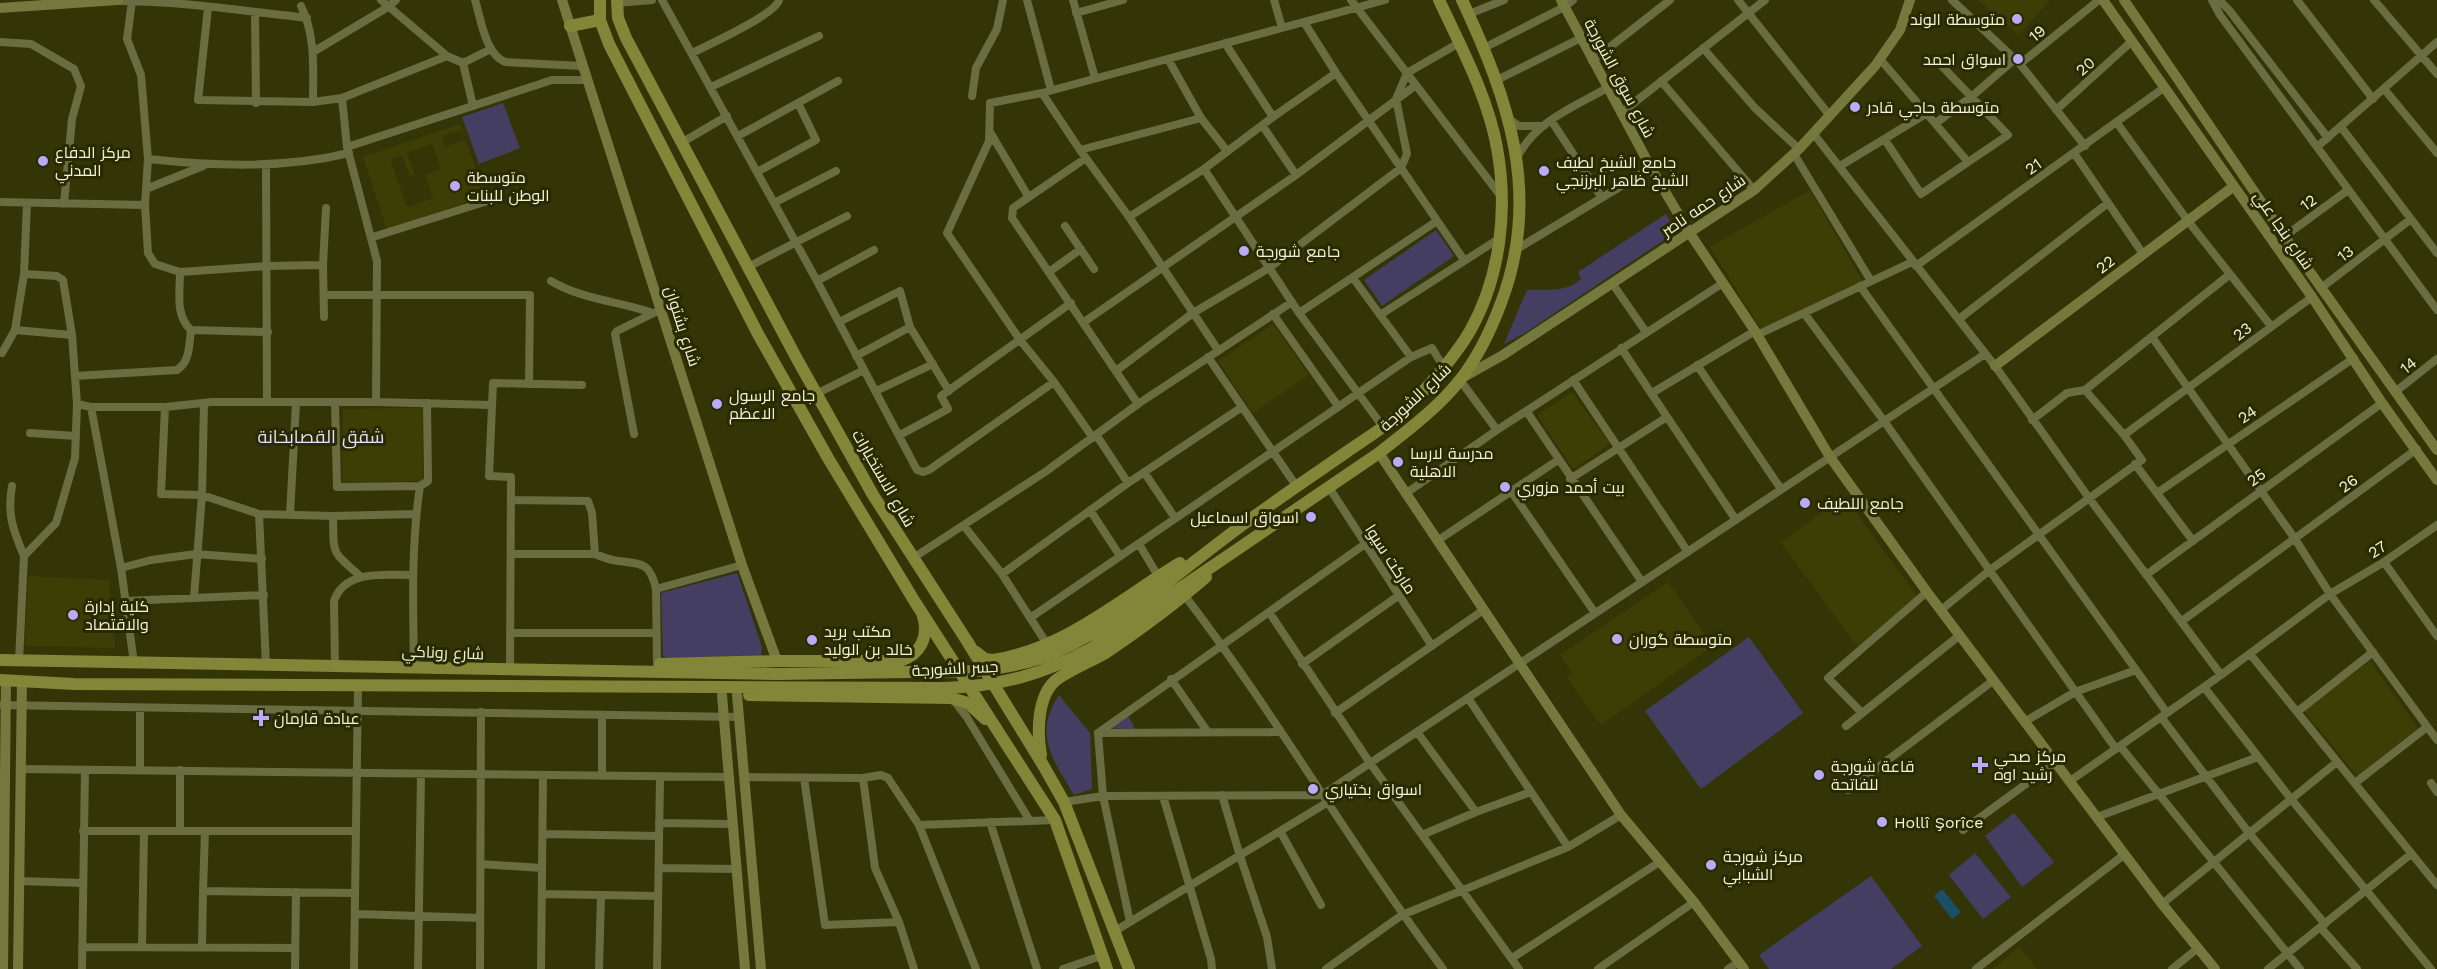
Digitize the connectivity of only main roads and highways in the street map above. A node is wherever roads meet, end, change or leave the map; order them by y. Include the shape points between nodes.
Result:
1 (600, 0) edge
2 (1462, 0) edge
3 (617, 1) edge
4 (1441, 4) edge
5 (600, 20) junction
6 (570, 26) road end
7 (790, 345) junction
8 (771, 357) junction
9 (1325, 467) junction
10 (1332, 484) junction
11 (1247, 522) junction
12 (1249, 541) junction
13 (915, 602) junction
14 (967, 641) junction
15 (1047, 644) junction
16 (1092, 648) joint
17 (0, 660) edge
18 (900, 662) junction
19 (478, 669) junction
20 (611, 671) junction
21 (886, 673) joint
22 (3, 680) edge
23 (1054, 682) junction
24 (478, 687) junction
25 (646, 687) junction
26 (884, 687) joint
27 (921, 697) junction
28 (1006, 743) junction
29 (1043, 765) junction
30 (1107, 969) edge
31 (1129, 969) edge

1 - 5 main road
2 - 4 main road
2 - 10 main road, شارع الشورجة via 1497,80 1518,156 1516,249 1508,284 1487,336 1460,380 1412,426
3 - 7 main road, شارع الاستخبارات via 618,18 626,38
4 - 9 main road via 1472,70 1497,148 1503,199 1496,260 1470,331 1443,366 1413,402
5 - 6 main road
5 - 8 main road
7 - 8 main road
7 - 14 main road, شارع الاستخبارات via 873,495
8 - 13 main road
9 - 10 main road
9 - 11 main road
10 - 12 main road, شارع الشورجة
11 - 15 main road via 1097,618
11 - 21 main road, جسر الشورجة via 1129,609 1053,654 1002,668
12 - 16 main road, شارع الشورجة
12 - 23 main road via 1185,596 1109,651
13 - 18 main road via 925,622 924,638 919,650
13 - 28 main road
14 - 15 main road via 989,660
14 - 29 main road, شارع الاستخبارات
15 - 23 main road via 1033,655 1030,670 1041,682
16 - 26 main road, جسر الشورجة via 1040,673 1014,680 962,687
17 - 19 main road, شارع روناكي
18 - 20 main road via 657,664
18 - 27 main road via 913,663 923,672 926,685
19 - 20 main road, شارع روناكي
19 - 24 main road
20 - 21 main road, شارع روناكي
22 - 24 main road, شارع روناكي
23 - 29 main road via 1038,727
24 - 25 main road, شارع روناكي
25 - 26 main road, شارع روناكي
25 - 27 main road via 722,695
27 - 28 main road via 961,700 975,709
28 - 30 main road via 1055,820
29 - 31 main road, شارع الاستخبارات via 1064,802

